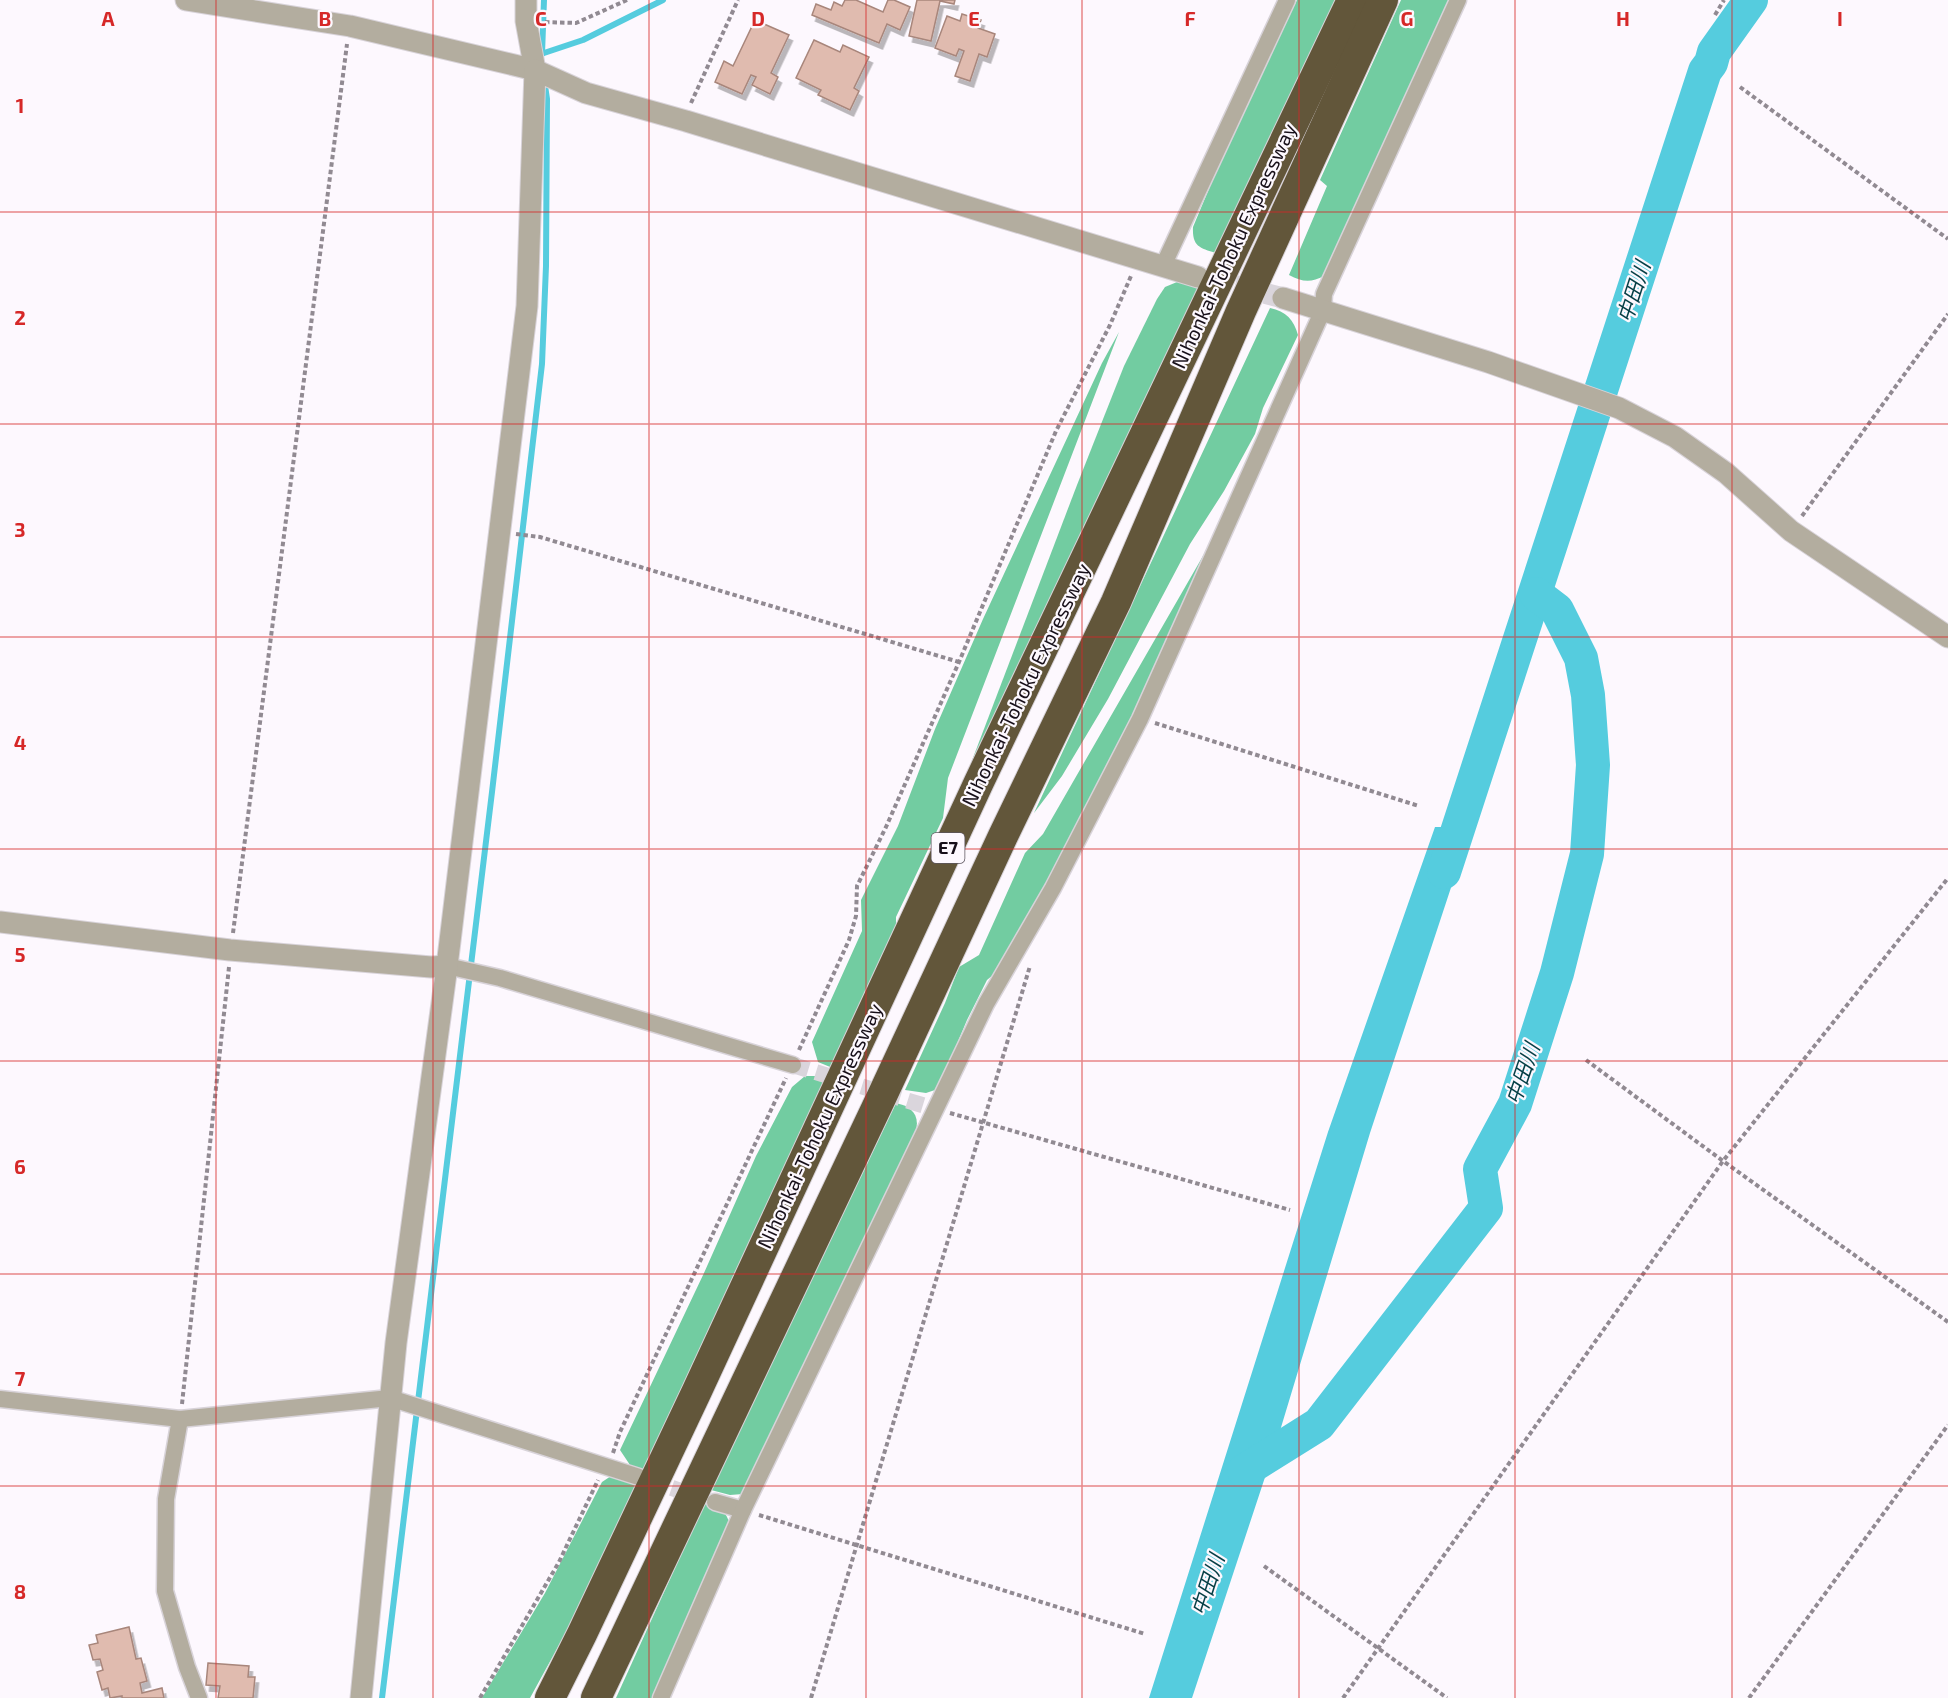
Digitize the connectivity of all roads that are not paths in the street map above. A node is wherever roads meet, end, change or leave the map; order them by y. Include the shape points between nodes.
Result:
1 (186, 0) edge
2 (1287, 0) edge
3 (1352, 0) edge
4 (1383, 0) edge
5 (1458, 0) edge
6 (526, 10) edge
7 (535, 70) junction
8 (1163, 266) junction
9 (1198, 277) tunnel mouth
10 (1282, 298) tunnel mouth
11 (1323, 310) junction
12 (1948, 638) edge
13 (0, 922) edge
14 (447, 966) junction
15 (793, 1065) tunnel mouth
16 (390, 1398) junction
17 (0, 1399) edge
18 (180, 1419) junction
19 (639, 1477) tunnel mouth
20 (715, 1502) tunnel mouth
21 (743, 1510) junction
22 (199, 1698) edge
23 (361, 1698) edge
24 (550, 1698) edge
25 (596, 1698) edge
26 (661, 1698) edge

1 - 7 street via 350,26
2 - 8 street
3 - 24 highway, Nihonkai-Tohoku Expressway / E7 via 979,782 702,1382
4 - 25 highway, Nihonkai-Tohoku Expressway / E7 via 1241,311 1116,602
5 - 11 street via 1324,294
6 - 7 street
7 - 8 street via 586,93
7 - 14 street via 527,306
8 - 9 street
10 - 11 street
11 - 12 street via 1619,408 1675,437 1726,473 1791,531
11 - 21 street via 1140,719 1053,888 986,1004
13 - 14 street via 230,950
14 - 15 street via 500,978
14 - 16 street
16 - 18 street
16 - 19 street
16 - 23 street
17 - 18 street
18 - 22 street via 166,1498 165,1591
20 - 21 street
21 - 26 street

